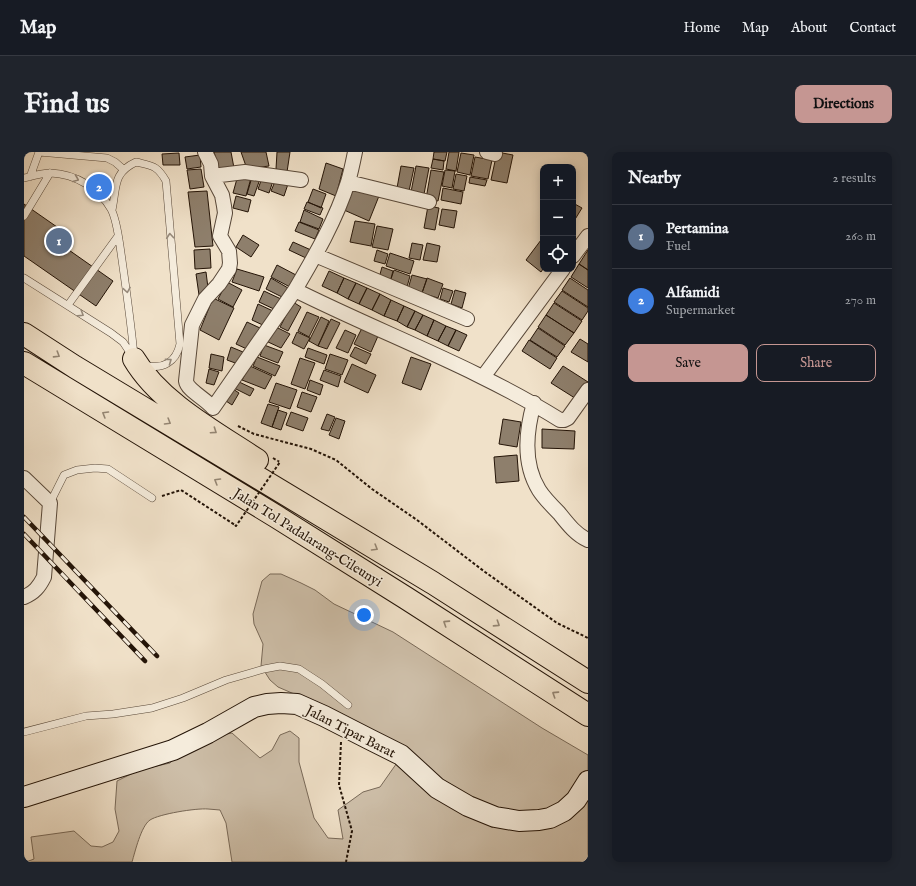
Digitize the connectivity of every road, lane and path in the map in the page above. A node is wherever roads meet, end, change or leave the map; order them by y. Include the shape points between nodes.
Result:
1 (39, 152) edge
2 (205, 152) edge
3 (355, 152) edge
4 (123, 169) junction
5 (50, 173) junction
6 (212, 176) junction
7 (27, 177) edge
8 (301, 180) dead end
9 (348, 182) junction
10 (429, 202) dead end
11 (112, 210) junction
12 (24, 216) edge
13 (118, 236) junction
14 (588, 236) edge
15 (576, 252) edge
16 (315, 256) junction
17 (562, 272) edge
18 (24, 278) edge
19 (295, 290) junction
20 (68, 306) junction
21 (467, 318) dead end
22 (24, 334) edge
23 (134, 359) junction
24 (24, 363) edge
25 (483, 377) junction
26 (588, 390) edge
27 (534, 403) junction
28 (234, 424) dead end
29 (278, 461) dead end
30 (24, 478) edge
31 (152, 498) joint
32 (50, 503) junction
33 (346, 531) junction
34 (588, 540) edge
35 (24, 598) edge
36 (588, 638) edge
37 (588, 682) edge
38 (348, 705) dead end
39 (588, 715) edge
40 (342, 725) junction
41 (24, 732) edge
42 (588, 781) edge
43 (24, 797) edge
44 (346, 862) edge

1 - 4 lane via 107,158
1 - 7 lane
2 - 6 street via 211,164
3 - 9 street
4 - 11 lane via 116,181
23 -> 4 lane via 150,366 162,366 174,358 180,344 166,181 160,170 153,166 136,162
5 - 7 lane
5 -> 11 lane via 70,176 89,184
5 - 12 lane
6 - 8 street via 244,172
6 - 19 street via 222,195 225,213 220,236 229,251 230,263 219,284 205,299 192,325 186,386 213,408
9 - 10 street
9 - 16 street
11 - 13 lane
13 - 20 lane
13 -> 23 lane via 129,304
14 - 15 street
16 - 19 street
16 - 21 street
17 - 25 street
18 - 20 lane
19 - 25 street
20 -> 23 lane via 123,342
22 -> 33 highway, Jalan Tol Padalarang–Cileunyi
23 -> 33 highway via 142,372 188,414 316,499
39 -> 24 highway, Jalan Tol Padalarang–Cileunyi via 290,525
25 - 27 street
26 - 27 street via 564,420
27 - 34 street via 527,438 530,472 539,491 566,522 581,537
28 - 36 path via 254,434 311,449 336,460 557,623
29 - 31 path, bridge via 280,462 236,526 181,490
30 - 32 street
31 - 32 lane via 108,469 95,468 77,470 64,475
32 - 35 street via 44,577 40,586
33 -> 37 highway, Jalan Tol Padalarang–Cileunyi
38 - 41 lane via 300,669 280,666 226,680 152,708 86,716
40 - 42 street, Jalan Tipar Barat via 401,756 437,788 468,806 495,817 519,821 550,818 564,811 576,800
40 - 43 street, Jalan Tipar Barat via 297,704 267,704 254,707 173,750
40 - 44 path via 339,785 352,831

